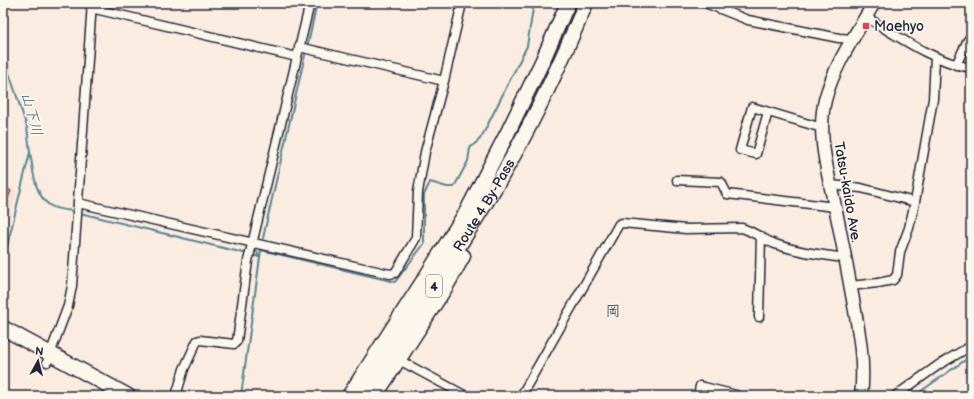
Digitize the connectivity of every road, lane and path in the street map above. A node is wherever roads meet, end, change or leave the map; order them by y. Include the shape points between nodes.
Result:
1 (310, 3) edge
2 (462, 3) edge
3 (568, 3) edge
4 (586, 3) edge
5 (705, 3) edge
6 (874, 3) edge
7 (91, 5) edge
8 (866, 18) junction
9 (971, 37) edge
10 (853, 39) junction
11 (300, 47) junction
12 (297, 57) junction
13 (935, 57) junction
14 (956, 65) junction
15 (971, 68) edge
16 (444, 81) junction
17 (768, 112) junction
18 (822, 128) junction
19 (487, 172) junction
20 (500, 178) junction
21 (677, 180) dead end
22 (830, 185) junction
23 (915, 202) junction
24 (78, 203) junction
25 (835, 207) junction
26 (761, 236) junction
27 (253, 243) junction
28 (845, 258) junction
29 (850, 286) junction
30 (759, 317) dead end
31 (3, 328) edge
32 (3, 337) edge
33 (971, 346) edge
34 (49, 358) junction
35 (399, 360) junction
36 (361, 393) edge
37 (111, 396) edge
38 (128, 396) edge
39 (176, 396) edge
40 (339, 396) edge
41 (466, 396) edge
42 (521, 396) edge
43 (698, 396) edge
44 (736, 396) edge
45 (861, 396) edge
46 (895, 396) edge

1 - 11 street
2 - 16 street
3 - 19 highway, Route 4 By-Pass / 4 via 542,62
4 - 20 highway, Route 4 By-Pass / 4 via 556,71
5 - 10 street via 748,20
6 - 8 main road, Tatsu-kaido Ave.
7 - 12 street
7 - 24 street
8 - 10 main road, Tatsu-kaido Ave.
8 - 13 street
9 - 14 street
10 - 18 main road, Tatsu-kaido Ave. via 829,86
11 - 12 street
11 - 16 street
12 - 27 street
13 - 14 street
13 - 23 street via 933,99
14 - 15 street
16 - 27 street via 425,152 418,192 416,238 395,273 390,274
17 - 17 street via 752,107 740,150 756,154
17 - 18 street
18 - 22 main road, Tatsu-kaido Ave.
19 - 36 highway, Route 4 By-Pass / 4
19 - 40 highway
20 - 35 highway via 484,220
20 - 36 highway, Route 4 By-Pass / 4 via 437,282
21 - 25 street via 720,182 727,194
22 - 23 street via 861,188
22 - 25 main road, Tatsu-kaido Ave.
23 - 29 street via 900,252 897,275 892,280
24 - 27 street
24 - 34 street via 72,286 68,306
25 - 28 main road, Tatsu-kaido Ave.
26 - 28 street via 793,249
26 - 30 street
26 - 42 street via 742,228 686,229 619,224
27 - 39 street via 248,261 237,341 234,344 197,341
28 - 29 main road, Tatsu-kaido Ave.
29 - 45 main road, Tatsu-kaido Ave. via 862,356
31 - 34 highway
32 - 34 highway
33 - 46 street via 940,364
34 - 37 highway
34 - 38 highway
35 - 36 highway
35 - 41 street
43 - 44 street via 700,386

